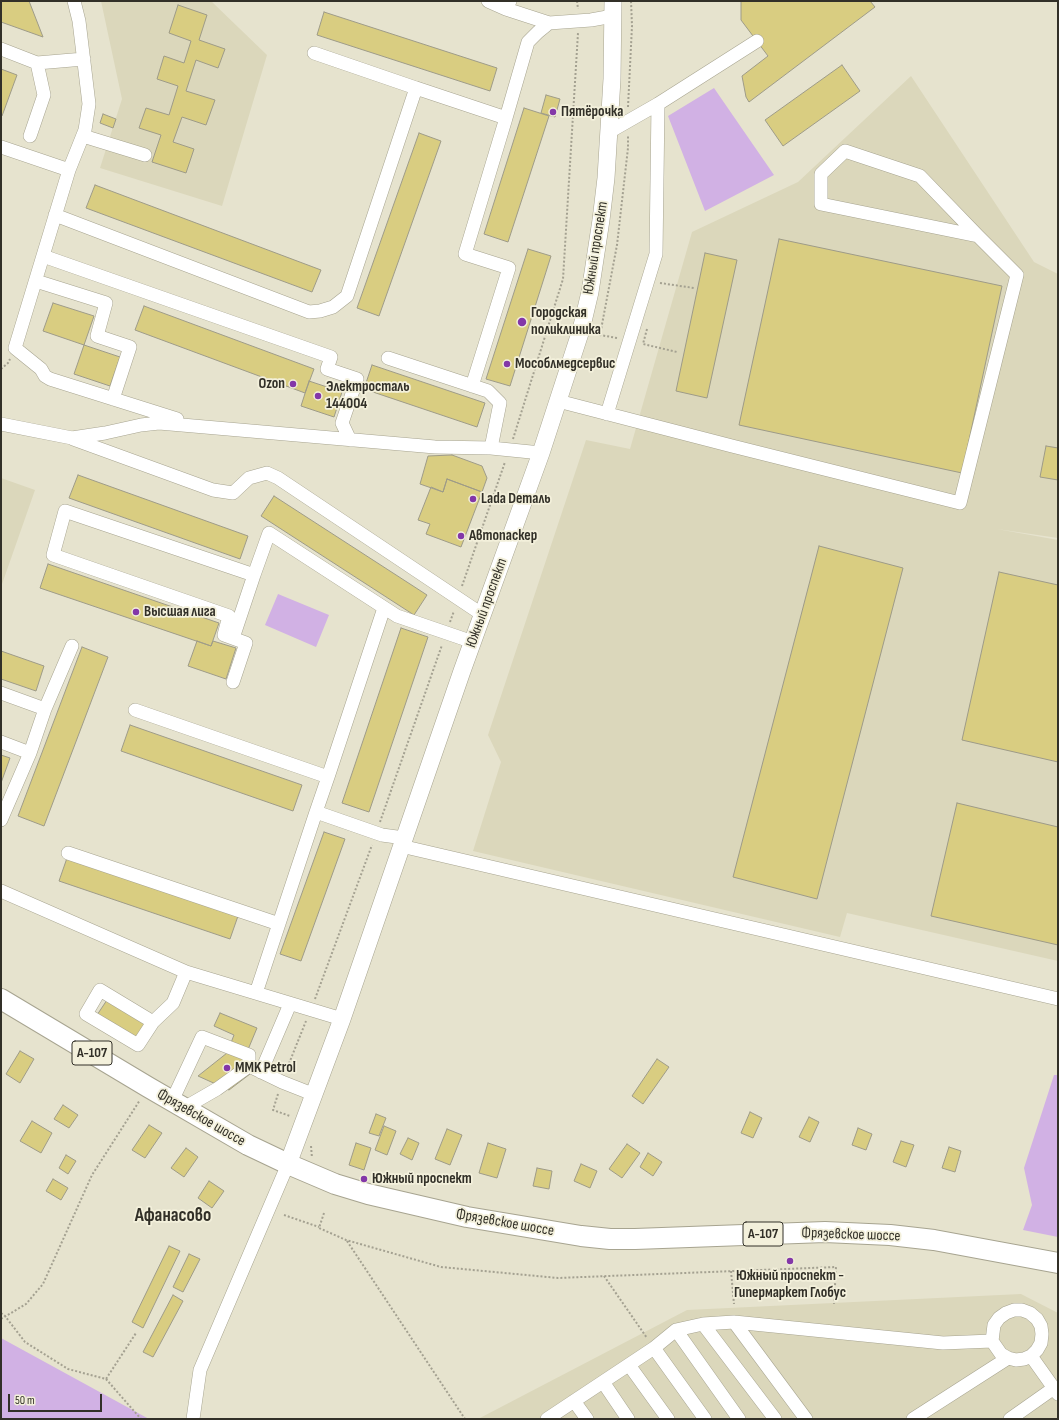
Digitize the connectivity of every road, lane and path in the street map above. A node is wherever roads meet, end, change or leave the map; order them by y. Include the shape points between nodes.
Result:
1 (74, 1) edge
2 (488, 1) edge
3 (577, 1) edge
4 (631, 1) edge
5 (508, 5) edge
6 (613, 9) edge
7 (578, 21) junction
8 (549, 23) junction
9 (757, 41) dead end
10 (1, 49) edge
11 (314, 53) dead end
12 (84, 59) junction
13 (37, 63) junction
14 (416, 88) junction
15 (658, 104) junction
16 (506, 118) junction
17 (628, 120) junction
18 (609, 132) junction
19 (30, 136) dead end
20 (83, 136) junction
21 (1, 147) edge
22 (145, 156) dead end
23 (69, 170) junction
24 (55, 215) junction
25 (978, 236) junction
26 (43, 256) junction
27 (36, 281) junction
28 (694, 288) dead end
29 (658, 289) dead end
30 (649, 324) dead end
31 (629, 341) junction
32 (643, 344) junction
33 (677, 352) dead end
34 (388, 358) dead end
35 (472, 386) junction
36 (113, 399) junction
37 (558, 401) junction
38 (607, 414) junction
39 (1, 424) edge
40 (198, 426) junction
41 (72, 438) junction
42 (350, 440) junction
43 (491, 448) junction
44 (509, 450) junction
45 (541, 453) junction
46 (254, 575) junction
47 (458, 598) junction
48 (384, 608) junction
49 (483, 614) junction
50 (446, 634) junction
51 (233, 638) junction
52 (473, 642) junction
53 (72, 646) dead end
54 (234, 682) dead end
55 (1, 693) edge
56 (45, 709) junction
57 (135, 710) dead end
58 (1, 742) edge
59 (30, 753) junction
60 (328, 777) junction
61 (316, 812) junction
62 (1, 820) edge
63 (377, 833) junction
64 (402, 842) junction
65 (68, 852) dead end
66 (1, 891) edge
67 (279, 924) junction
68 (186, 972) junction
69 (256, 993) junction
70 (1, 999) edge
71 (1058, 999) edge
72 (290, 1004) junction
73 (311, 1010) junction
74 (342, 1019) junction
75 (153, 1022) junction
76 (249, 1066) junction
77 (261, 1072) junction
78 (282, 1082) junction
79 (148, 1087) junction
80 (315, 1095) junction
81 (178, 1104) junction
82 (291, 1117) dead end
83 (311, 1145) dead end
84 (288, 1164) junction
85 (313, 1164) dead end
86 (324, 1212) dead end
87 (284, 1215) dead end
88 (319, 1228) junction
89 (346, 1240) junction
90 (1058, 1263) edge
91 (731, 1271) junction
92 (604, 1276) junction
93 (734, 1304) dead end
94 (834, 1304) dead end
95 (1, 1313) edge
96 (5, 1316) junction
97 (1, 1318) edge
98 (734, 1322) junction
99 (703, 1324) junction
100 (676, 1330) junction
101 (136, 1333) dead end
102 (992, 1341) junction
103 (654, 1348) junction
104 (1031, 1356) junction
105 (1008, 1358) junction
106 (629, 1365) junction
107 (106, 1379) junction
108 (602, 1382) junction
109 (1056, 1391) edge
110 (574, 1401) junction
111 (141, 1419) edge
112 (193, 1419) edge
113 (465, 1419) edge
114 (547, 1419) edge
115 (587, 1419) edge
116 (628, 1419) edge
117 (668, 1419) edge
118 (705, 1419) edge
119 (739, 1419) edge
120 (775, 1419) edge
121 (806, 1419) edge
122 (913, 1419) edge
123 (1010, 1419) edge

1 - 12 street
2 - 5 street
3 - 7 path
4 - 17 path
5 - 8 street
6 - 7 street
6 - 18 main road, Южный проспект
7 - 8 street
7 - 44 path via 563,278
8 - 16 street via 528,42
9 - 15 street
10 - 13 street
11 - 14 street
12 - 13 street
12 - 20 street via 89,104
13 - 19 street via 44,95
14 - 16 street
14 - 24 street via 347,296 320,312 309,312
15 - 17 street
15 - 31 street via 656,254
16 - 35 street via 465,254 509,268
17 - 18 street
17 - 31 path via 628,148 617,245 600,335
18 - 37 main road, Южный проспект via 601,220 590,292 581,330
20 - 22 street
20 - 23 street
21 - 23 street
23 - 24 street
24 - 26 street
25 - 25 street via 920,176 845,151 821,174 822,204
25 - 38 street via 1017,275 960,503
26 - 27 street
26 - 42 street via 331,357 327,369 357,379 342,423
27 - 36 street via 15,348 50,379
27 - 36 street via 106,303 97,336 130,347
28 - 29 path via 660,282
30 - 32 path
31 - 32 path
31 - 38 street
32 - 33 path
34 - 35 street
35 - 43 street via 488,391 500,403
36 - 40 street
37 - 38 street
37 - 45 main road, Южный проспект
39 - 41 street
40 - 41 street via 159,423
40 - 42 street
41 - 47 street via 213,490 233,493 249,478 267,473
42 - 43 street via 435,447
43 - 44 street
44 - 45 street
44 - 47 path
45 - 49 main road, Южный проспект
46 - 48 street via 269,533
46 - 51 street
46 - 51 street via 65,511 53,556 228,616 224,635
47 - 49 street
47 - 50 path
48 - 50 street via 397,616
48 - 60 street
49 - 52 main road, Южный проспект
50 - 52 street
50 - 63 path
51 - 54 street via 246,643
52 - 64 main road, Южный проспект
53 - 56 street
55 - 56 street
56 - 59 street
57 - 60 street
58 - 59 street
59 - 62 street
60 - 61 street
61 - 63 street
61 - 67 street
63 - 64 street
63 - 73 path
64 - 71 street
64 - 74 main road, Южный проспект
65 - 67 street
66 - 68 street
67 - 69 street
68 - 69 street
68 - 75 street via 173,1003
69 - 72 street
70 - 79 highway, Фрязевское шоссе / А-107
72 - 73 street
72 - 77 street
73 - 74 street
73 - 78 path
74 - 80 main road, Южный проспект
75 - 75 street via 138,1045 86,1014 100,990
76 - 77 street
76 - 81 street via 217,1089
76 - 81 street via 249,1055 202,1037
77 - 78 street
78 - 80 street
78 - 82 path via 273,1110
79 - 81 highway, Фрязевское шоссе / А-107
79 - 96 path via 92,1175 42,1284 26,1304
80 - 84 main road, Южный проспект
81 - 84 highway, Фрязевское шоссе / А-107 via 248,1145
83 - 85 path
84 - 90 highway, Фрязевское шоссе / А-107 via 335,1184 368,1194 466,1217 581,1236 635,1239 825,1232 882,1234 934,1240
84 - 112 street via 200,1370
86 - 88 path
87 - 88 path
88 - 89 path
89 - 92 path via 441,1267 558,1278
89 - 113 path
91 - 92 path
91 - 93 path
91 - 94 path via 836,1267
92 - 103 path
95 - 96 path
96 - 97 path
96 - 107 path via 25,1342 68,1369
98 - 99 street
98 - 102 street via 943,1343
98 - 121 street
99 - 100 street
99 - 120 street
100 - 103 street
100 - 119 street
101 - 107 path
102 - 104 street via 994,1325 999,1318 1014,1310 1022,1310 1037,1319 1041,1326 1041,1343
102 - 105 street
103 - 106 street
103 - 118 street
104 - 105 street via 1016,1360
104 - 109 street
105 - 122 street
106 - 108 street
106 - 117 street
107 - 111 path
108 - 110 street
108 - 116 street
109 - 123 street
110 - 114 street
110 - 115 street

